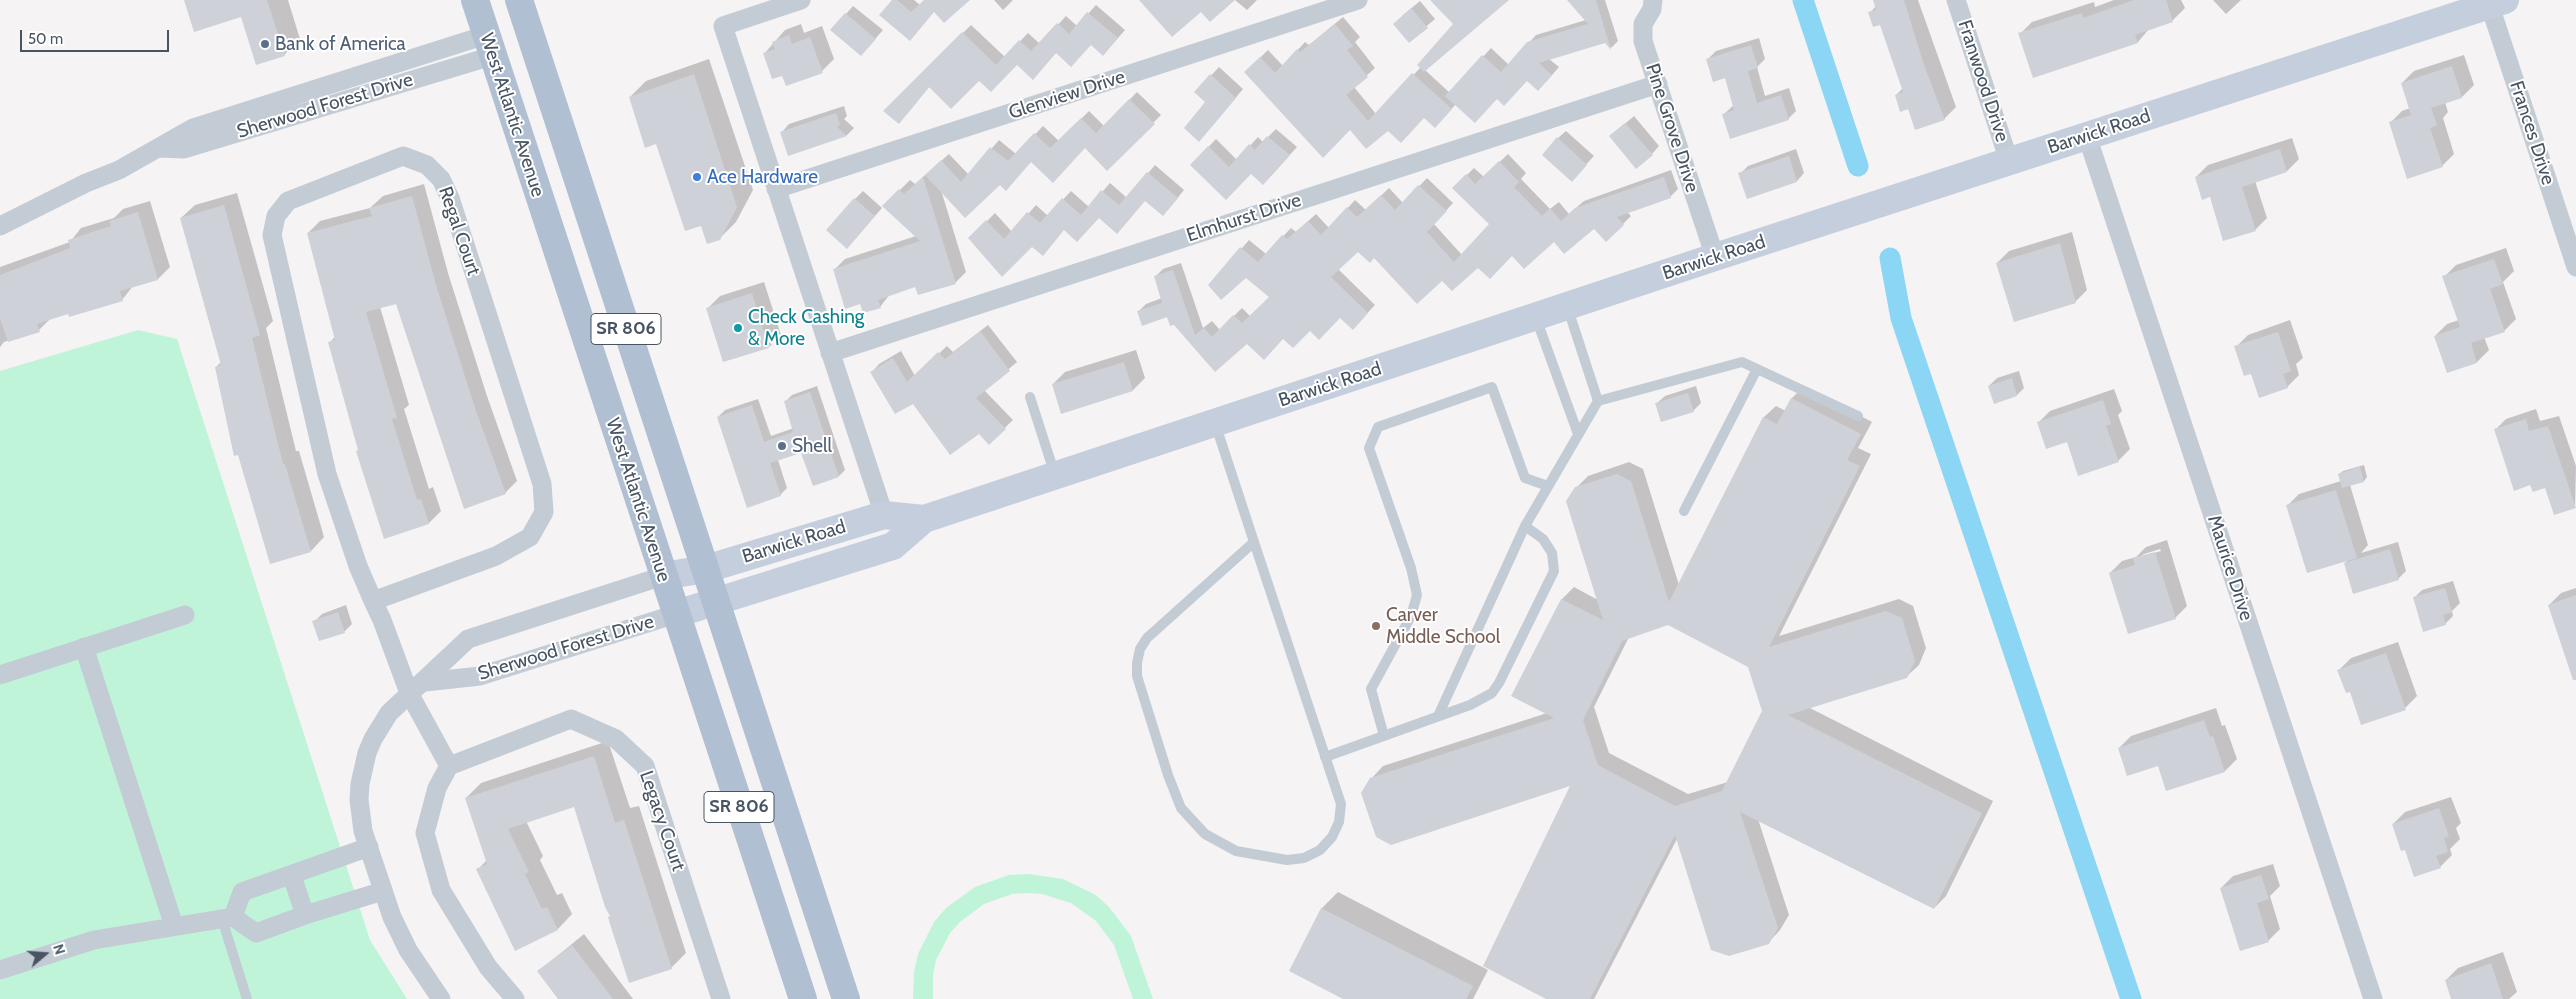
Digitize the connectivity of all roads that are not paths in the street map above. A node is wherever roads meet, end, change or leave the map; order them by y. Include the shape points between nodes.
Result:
1 (475, 0) edge
2 (519, 0) edge
3 (801, 0) edge
4 (1358, 0) edge
5 (1653, 0) edge
6 (1956, 0) edge
7 (2495, 2) edge
8 (489, 46) junction
9 (1658, 84) junction
10 (2087, 136) junction
11 (2010, 161) junction
12 (776, 189) junction
13 (0, 226) edge
14 (1715, 258) junction
15 (2576, 267) edge
16 (1568, 306) junction
17 (1535, 317) junction
18 (830, 353) junction
19 (1757, 369) junction
20 (1030, 397) dead end
21 (1598, 401) junction
22 (1858, 416) dead end
23 (1215, 423) junction
24 (1578, 434) junction
25 (1055, 476) junction
26 (1548, 486) junction
27 (1684, 511) dead end
28 (884, 515) junction
29 (924, 519) junction
30 (1524, 526) junction
31 (1254, 542) junction
32 (706, 570) junction
33 (663, 576) junction
34 (373, 600) junction
35 (716, 601) junction
36 (185, 614) dead end
37 (676, 614) junction
38 (84, 647) junction
39 (0, 674) edge
40 (425, 682) junction
41 (409, 693) junction
42 (1438, 716) junction
43 (1384, 736) junction
44 (1325, 757) junction
45 (449, 766) junction
46 (369, 847) junction
47 (292, 876) junction
48 (383, 891) junction
49 (305, 915) junction
50 (228, 918) junction
51 (174, 926) junction
52 (0, 970) edge
53 (247, 999) edge
54 (441, 999) edge
55 (515, 999) edge
56 (721, 999) edge
57 (803, 999) edge
58 (846, 999) edge
59 (2373, 999) edge

1 - 8 main road, West Atlantic Avenue / SR 806
2 - 32 main road, SR 806
3 - 12 street via 722,26
4 - 12 street, Glenview Drive
5 - 9 street, Pine Grove Drive via 1652,9 1643,24 1643,41
6 - 11 street, Franwood Drive
7 - 10 street, Barwick Road
7 - 15 street, Frances Drive
8 - 13 street, Sherwood Forest Drive via 194,128 119,170
8 - 33 main road, West Atlantic Avenue / SR 806
9 - 14 street, Pine Grove Drive
9 - 18 street, Elmhurst Drive
10 - 11 street, Barwick Road
10 - 59 street, Maurice Drive
11 - 14 street, Barwick Road
12 - 18 street
14 - 16 street, Barwick Road
16 - 17 street, Barwick Road
16 - 21 lane
17 - 23 street, Barwick Road
17 - 24 lane
18 - 28 street
19 - 21 lane via 1742,362
19 - 22 lane
19 - 27 lane
20 - 25 lane
21 - 24 lane
23 - 25 street, Barwick Road
23 - 31 lane
24 - 26 lane
25 - 29 street, Barwick Road
26 - 30 lane
26 - 43 lane via 1525,478 1492,387 1378,427 1369,448 1411,568 1417,595 1411,616 1371,689
28 - 29 street, Barwick Road
28 - 32 street, Barwick Road
29 - 35 street, Barwick Road via 893,546
30 - 42 lane
30 - 42 lane via 1544,540 1552,553 1554,571 1500,684 1492,693
31 - 44 lane
31 - 44 lane via 1157,628 1140,649 1137,676 1168,775 1181,808 1204,834 1236,851 1287,860 1304,858 1320,850 1332,837 1339,822 1341,804
32 - 33 street, Barwick Road
32 - 35 main road, SR 806
33 - 37 main road, West Atlantic Avenue / SR 806
33 - 40 street, Sherwood Forest Drive via 468,639
34 - 34 street, Regal Court via 327,474 272,235 276,216 288,201 403,156 427,165 441,179 450,198 542,484 544,512 530,537 496,556
34 - 41 street, Regal Court
35 - 37 street, Barwick Road
35 - 58 main road, SR 806
36 - 38 street
37 - 40 street, Sherwood Forest Drive via 480,676
37 - 57 main road, West Atlantic Avenue / SR 806
38 - 39 street
38 - 51 street
40 - 41 street, Sherwood Forest Drive
41 - 45 street
41 - 46 street, Sherwood Forest Drive via 380,725 363,768 360,815
42 - 43 lane
43 - 44 lane
45 - 55 street via 437,788 425,833 441,890 488,966
45 - 56 street, Legacy Court via 571,719 616,739 645,766
46 - 47 street
46 - 48 street, Sherwood Forest Drive
47 - 49 street
47 - 50 street via 242,892
48 - 49 street
48 - 54 street, Sherwood Forest Drive via 408,950
49 - 50 street via 256,933
50 - 51 street
50 - 53 lane
51 - 52 street via 94,940

